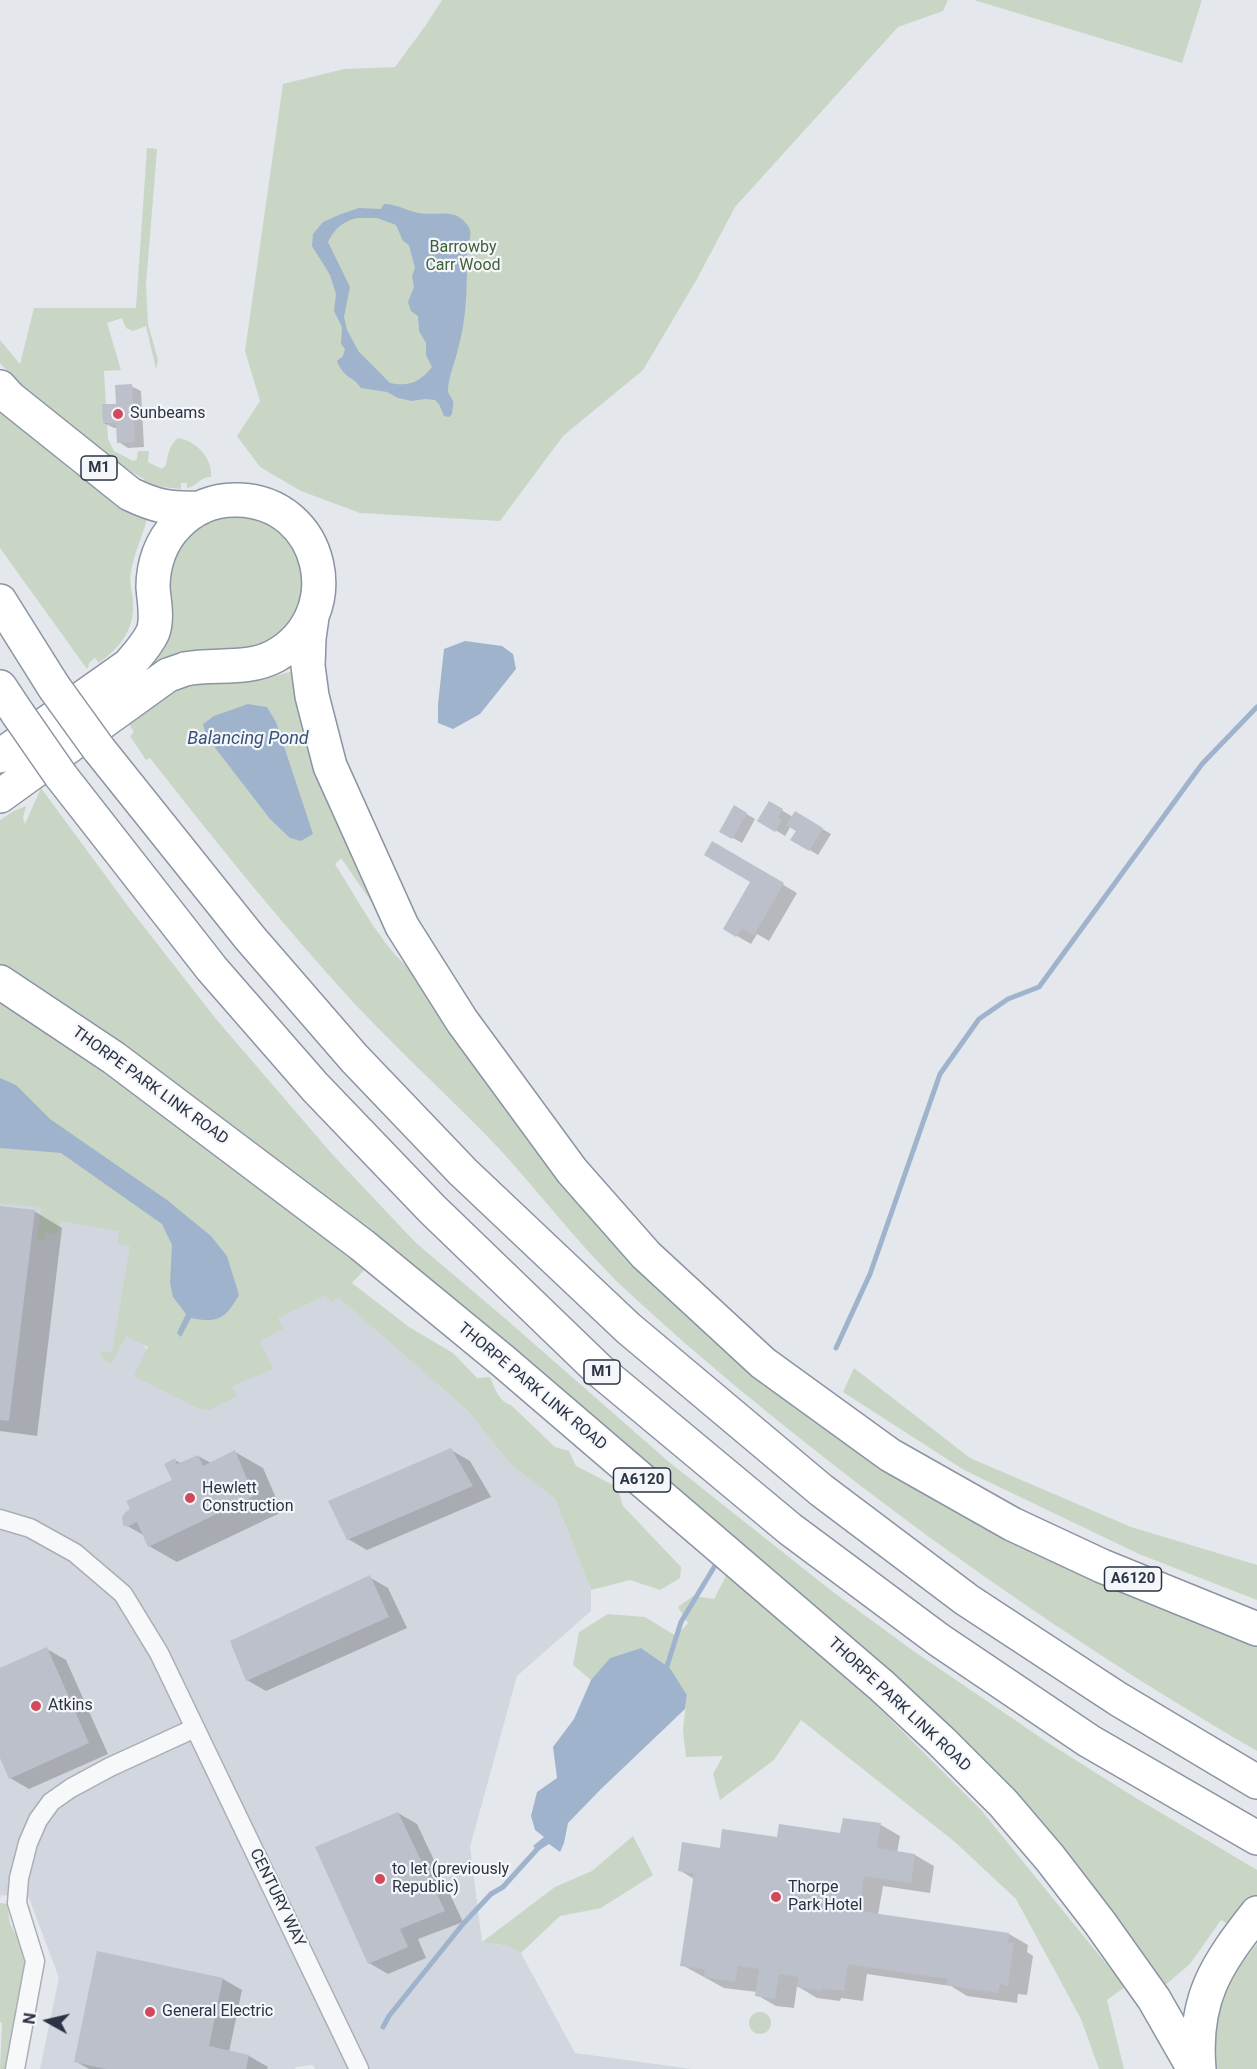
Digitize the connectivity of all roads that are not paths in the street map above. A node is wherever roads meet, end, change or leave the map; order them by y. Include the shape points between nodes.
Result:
1 (0, 387) edge
2 (200, 508) junction
3 (0, 602) edge
4 (312, 617) junction
5 (0, 687) edge
6 (0, 756) edge
7 (0, 796) edge
8 (0, 982) edge
9 (0, 1519) edge
10 (1257, 1629) edge
11 (195, 1728) junction
12 (1257, 1782) edge
13 (1257, 1838) edge
14 (1250, 1922) edge
15 (15, 2069) edge
16 (359, 2069) edge
17 (1194, 2069) edge
18 (1199, 2069) edge

1 - 2 highway, M1 via 130,494 151,504
2 - 4 highway via 220,501 247,500 292,520 312,548 317,563 318,597
2 - 6 highway via 177,524 161,547 154,574 156,618 145,646 129,665
3 - 12 highway, bridge via 98,748 250,938 354,1058 463,1172 628,1329 821,1490 967,1600 1118,1699
4 - 7 highway via 289,647 273,657 256,663 186,669 168,675
4 - 10 highway, A6120 via 308,666 330,766 402,926 462,1021 572,1171 645,1255 763,1363 890,1455 1011,1524
5 - 13 highway, M1, bridge via 61,776 212,969 315,1087 432,1209 599,1370 790,1529 939,1640 1089,1741
8 - 17 highway, THORPE PARK LINK ROAD / A6120 via 114,1058 362,1245 882,1686 1003,1803 1050,1858 1154,1999
9 - 11 street, CENTURY WAY via 53,1539 123,1594 159,1653
11 - 15 street via 71,1788 51,1802 38,1820 19,1878 17,1903 35,1961
11 - 16 street, CENTURY WAY
14 - 18 highway via 1218,1966 1204,2002

